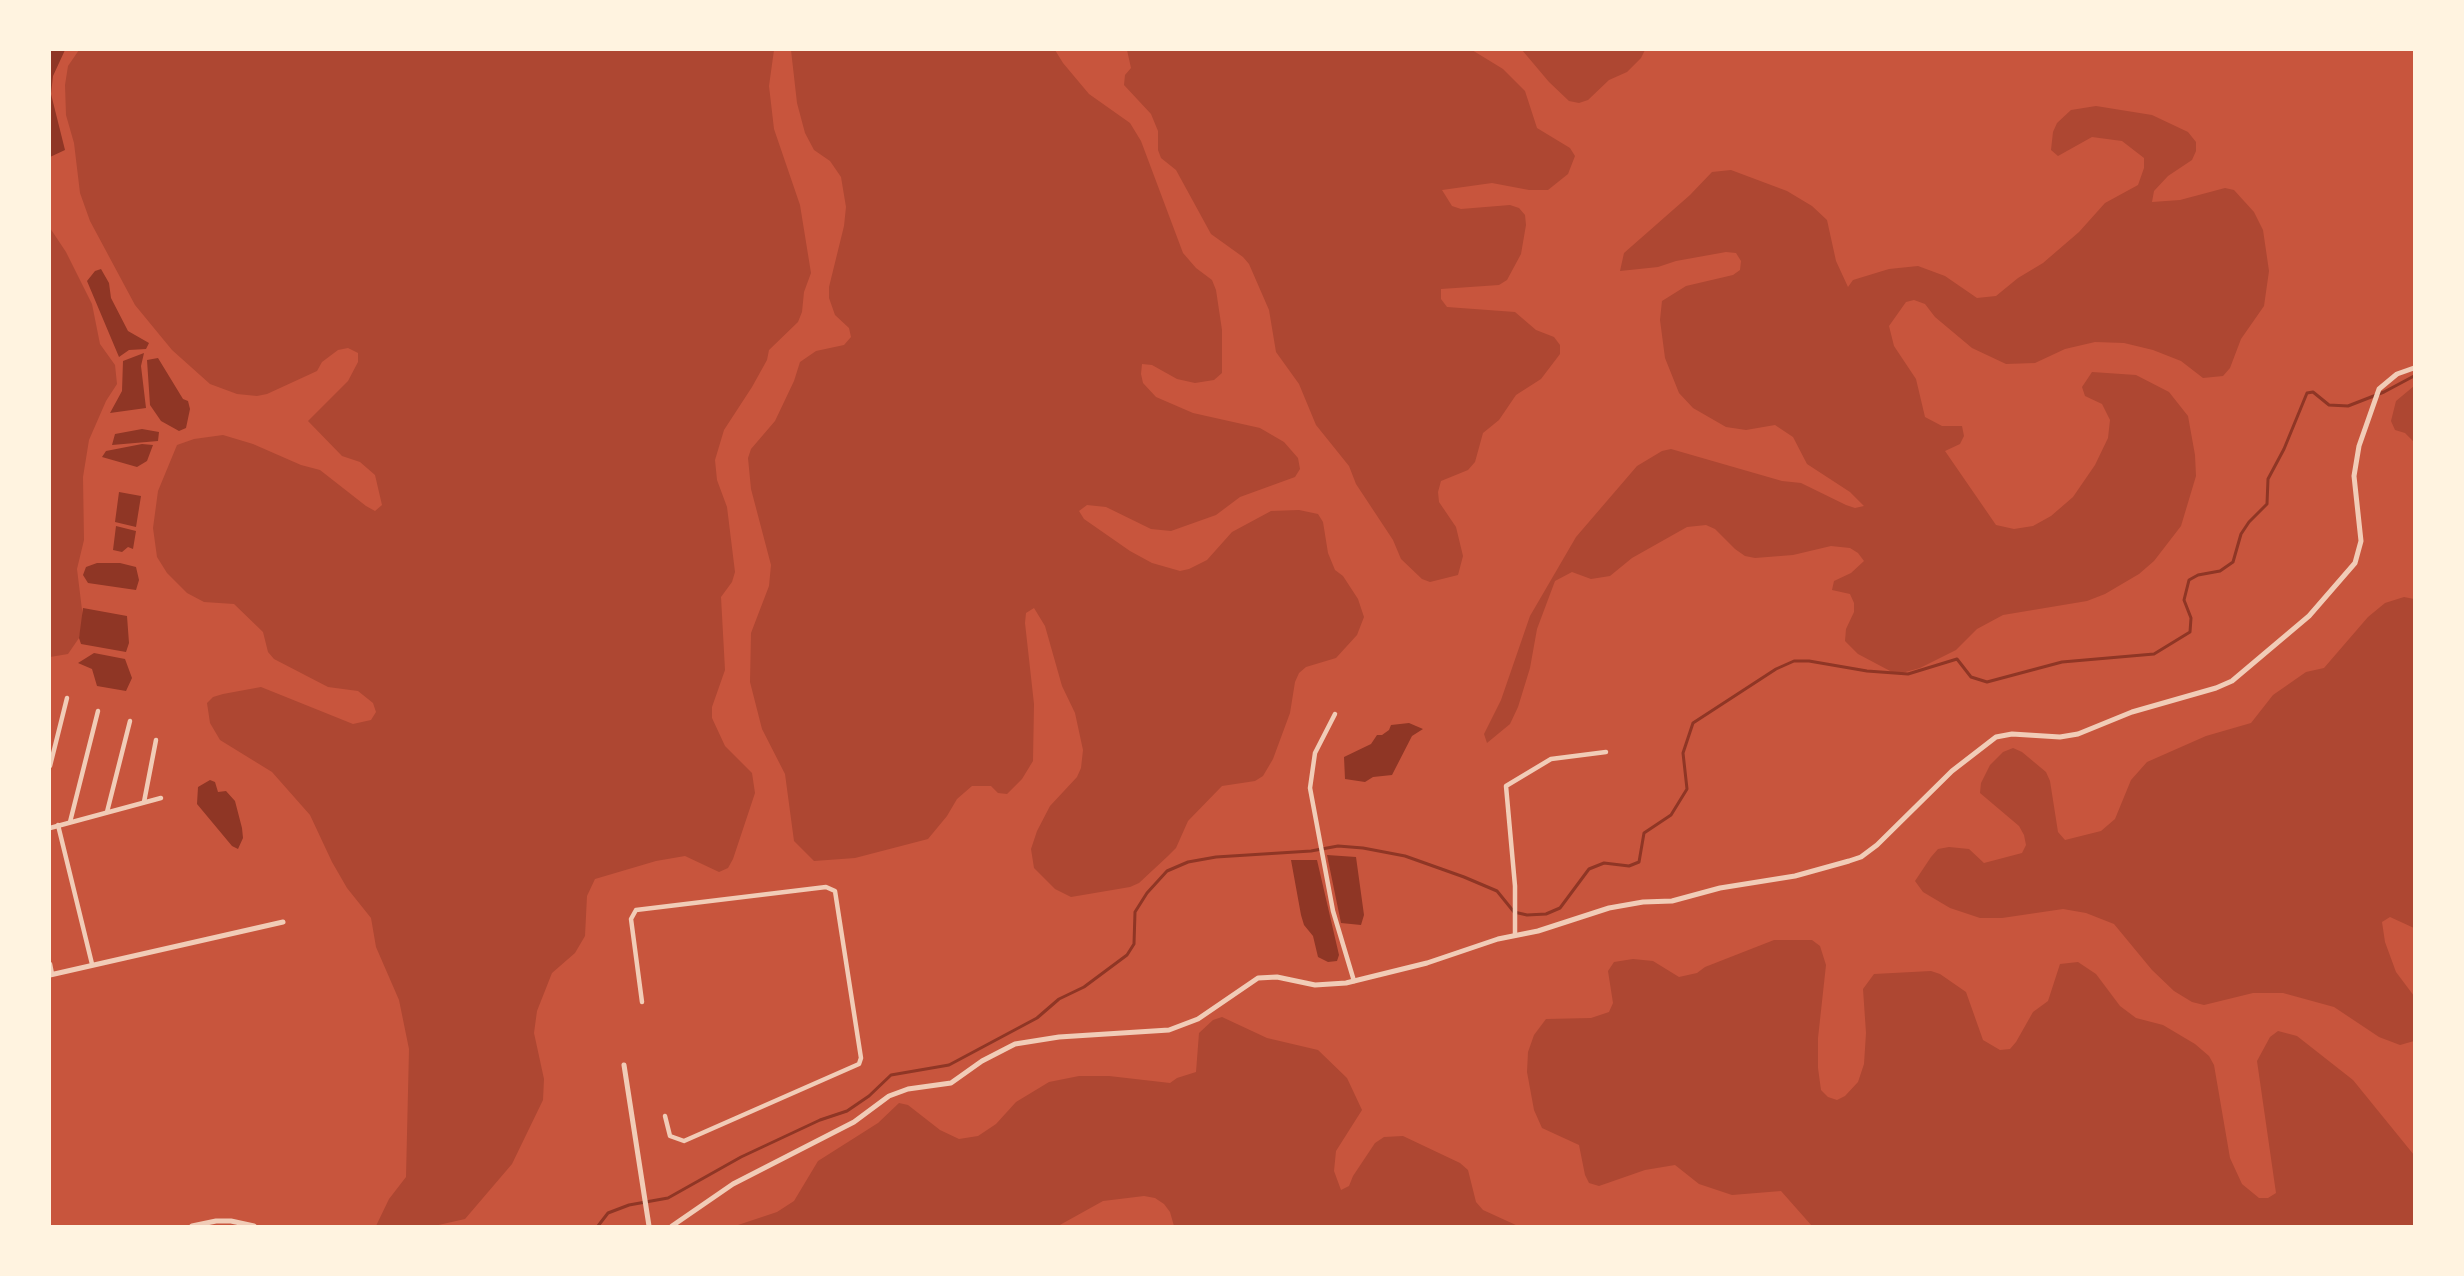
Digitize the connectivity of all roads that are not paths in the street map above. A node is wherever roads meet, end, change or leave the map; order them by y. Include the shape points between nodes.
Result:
1 (2415, 368) edge
2 (67, 698) dead end
3 (98, 711) dead end
4 (1335, 714) dead end
5 (130, 721) dead end
6 (156, 740) dead end
7 (1606, 752) dead end
8 (50, 766) edge
9 (161, 798) dead end
10 (144, 802) junction
11 (107, 812) junction
12 (70, 822) junction
13 (58, 825) junction
14 (50, 828) edge
15 (283, 922) dead end
16 (1515, 935) junction
17 (50, 964) edge
18 (92, 964) junction
19 (51, 974) edge
20 (1354, 981) junction
21 (642, 1002) dead end
22 (624, 1065) dead end
23 (665, 1116) dead end
24 (192, 1227) edge
25 (254, 1227) edge
26 (649, 1227) edge
27 (672, 1227) edge

1 - 16 street via 2397,374 2379,389 2359,446 2354,476 2361,541 2355,563 2309,616 2232,681 2132,712 2078,734 1996,737 1952,771 1861,857 1796,876 1720,888 1672,902 1619,906
2 - 8 street
3 - 12 street
4 - 20 street via 1315,753 1310,788 1333,911
5 - 11 street
6 - 10 street
7 - 16 street via 1551,759 1506,786
9 - 10 street
10 - 11 street
11 - 12 street
12 - 13 street
13 - 14 street
13 - 18 street
15 - 18 street
16 - 20 street
17 - 19 street
18 - 19 street
20 - 27 street via 1324,986 1276,977 1258,978 1215,1009 1176,1028 1015,1044 951,1083 897,1091 854,1122 733,1184
21 - 23 street via 631,919 636,910 826,887 835,891 859,1064 684,1141 670,1137
22 - 26 street
24 - 25 street via 216,1221

